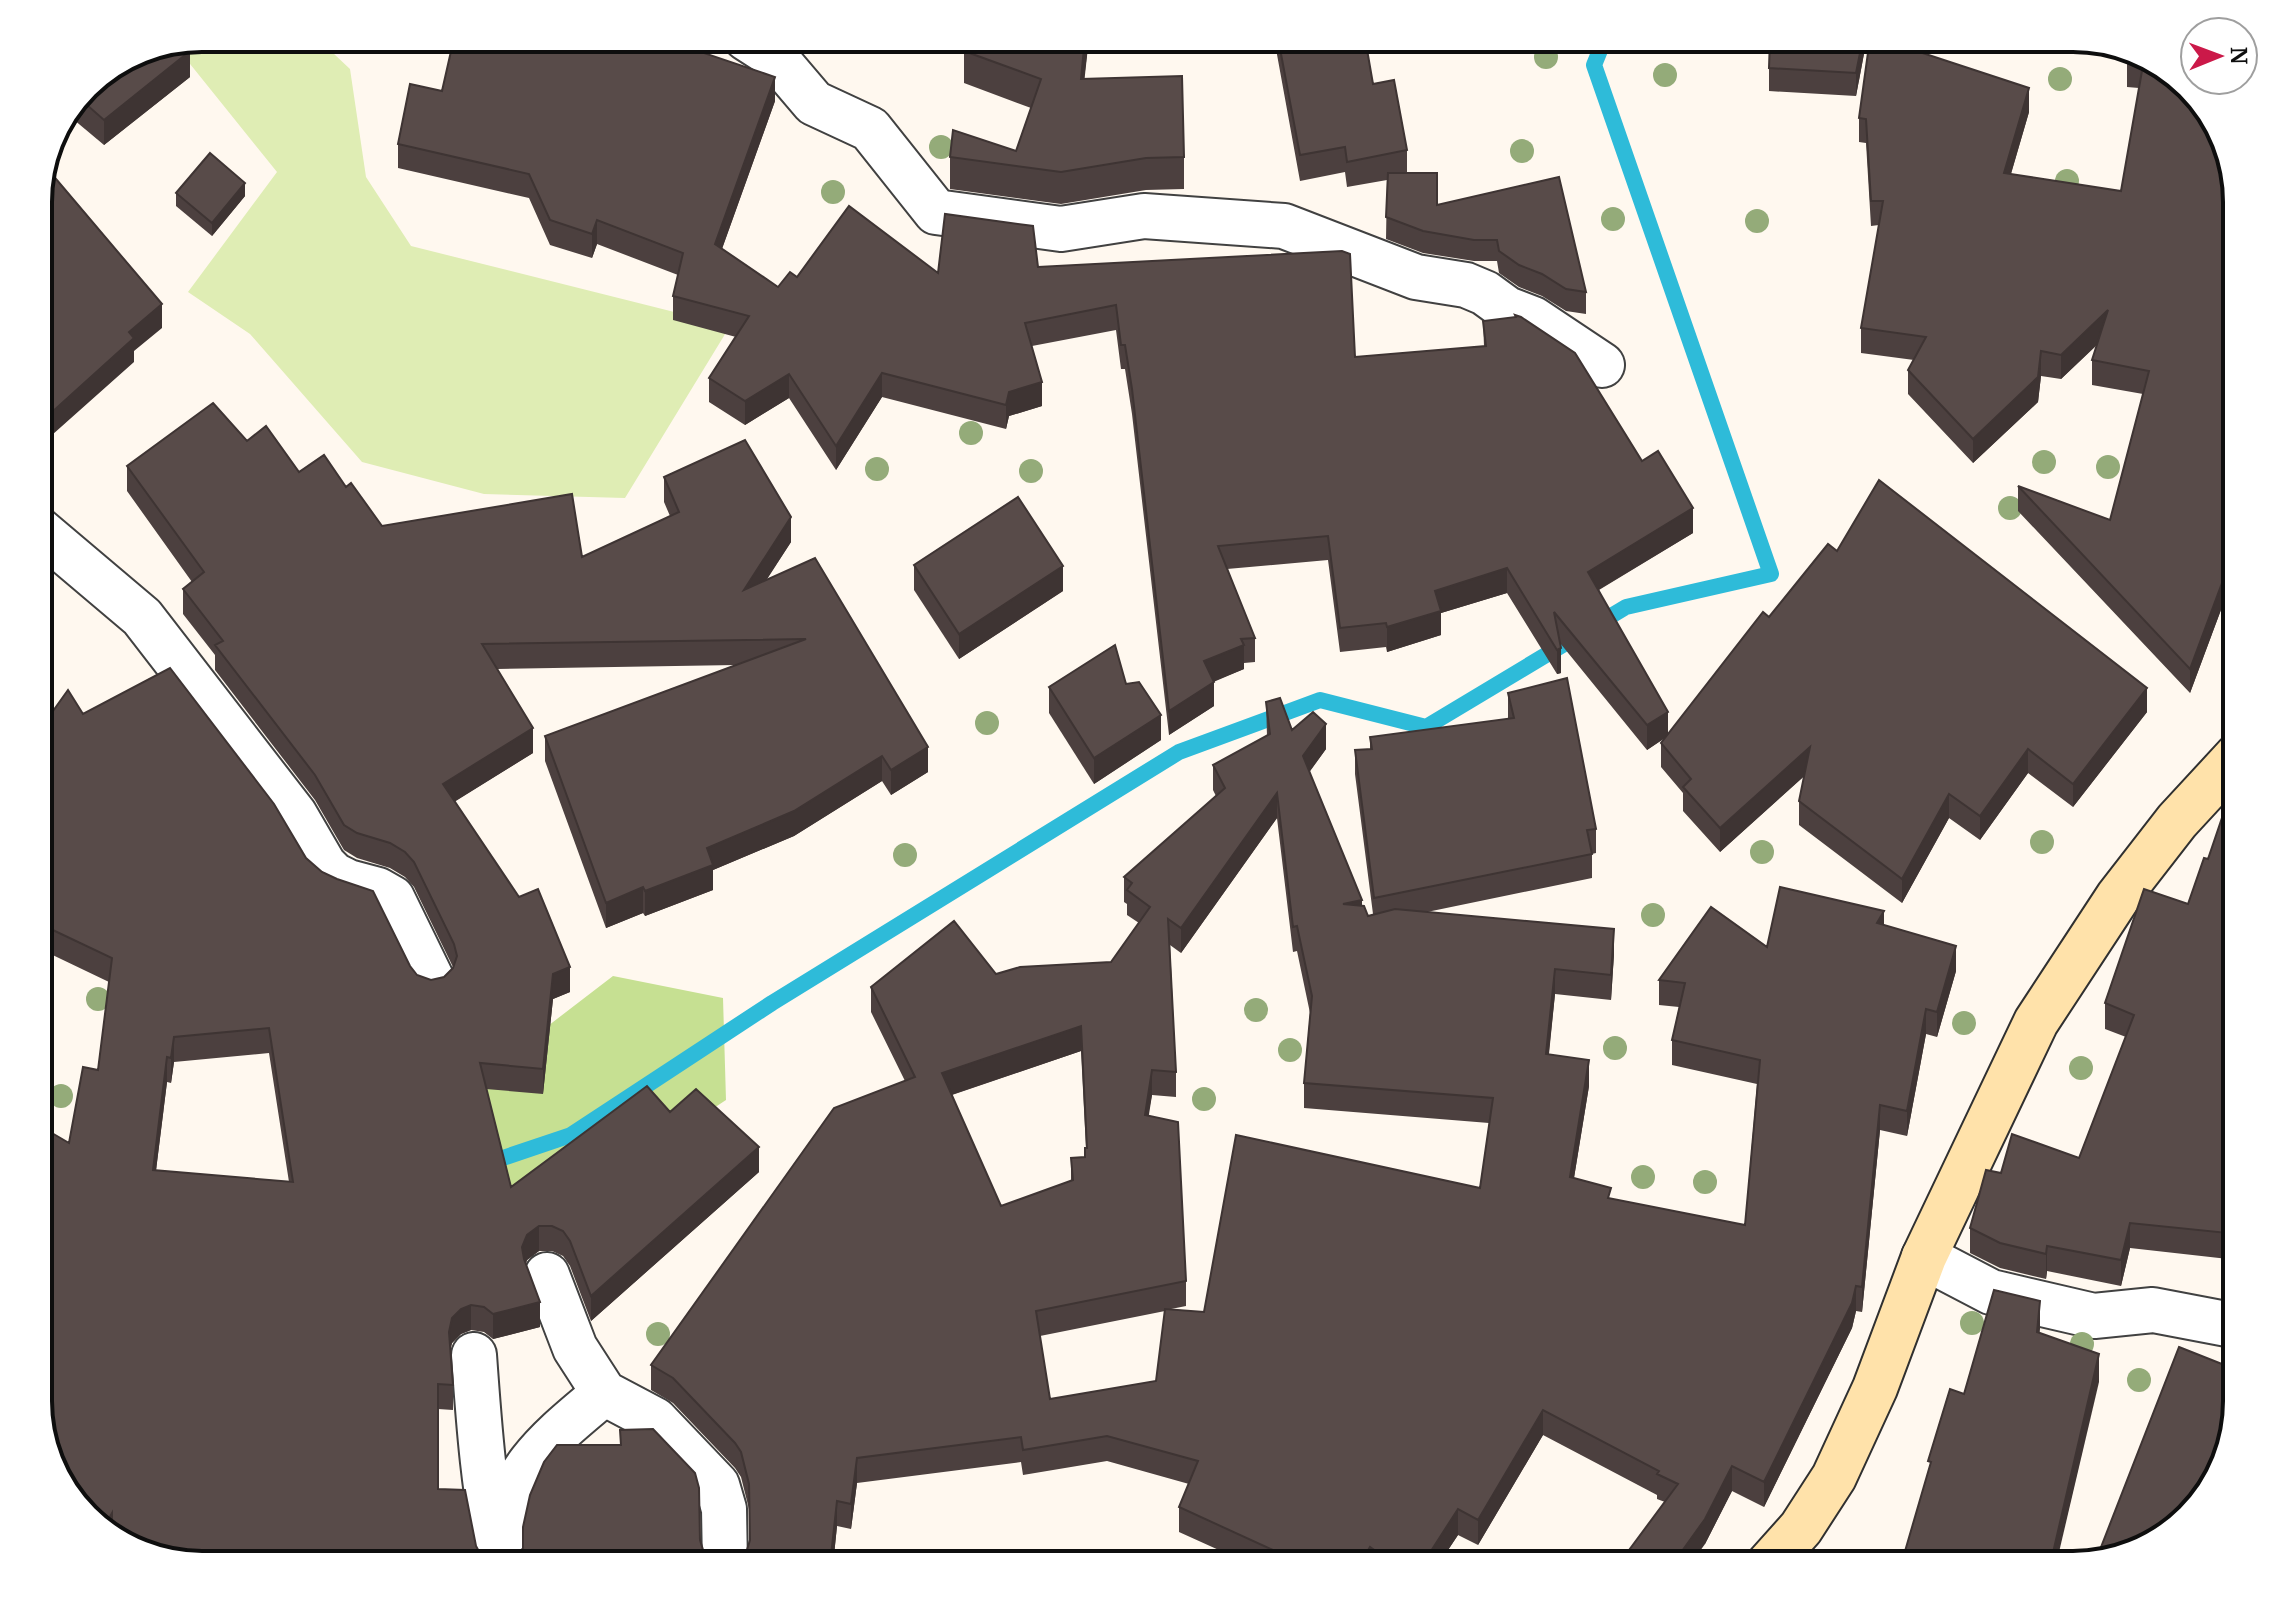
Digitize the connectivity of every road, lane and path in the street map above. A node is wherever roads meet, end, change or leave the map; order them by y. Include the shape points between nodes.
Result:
1 (768, 52) edge
2 (1602, 365) dead end
3 (52, 541) edge
4 (2223, 771) edge
5 (432, 980) edge
6 (1924, 1257) junction
7 (547, 1275) dead end
8 (2223, 1323) edge
9 (474, 1355) dead end
10 (604, 1393) junction
11 (497, 1551) edge
12 (501, 1551) edge
13 (725, 1551) edge
14 (1780, 1551) edge

1 - 2 street via 814,103 870,129 936,212 1061,229 1144,216 1284,226 1416,277 1485,293
3 - 5 street via 142,617 295,815 324,865 348,882 392,898
4 - 6 street via 2118,897 2036,1022
6 - 8 street via 1991,1292 2094,1316 2153,1310
6 - 14 street via 1875,1388 1834,1477
7 - 10 street via 575,1348
9 - 11 street via 479,1436
10 - 12 street via 537,1451 515,1484
10 - 13 street via 655,1420 717,1485 724,1509

